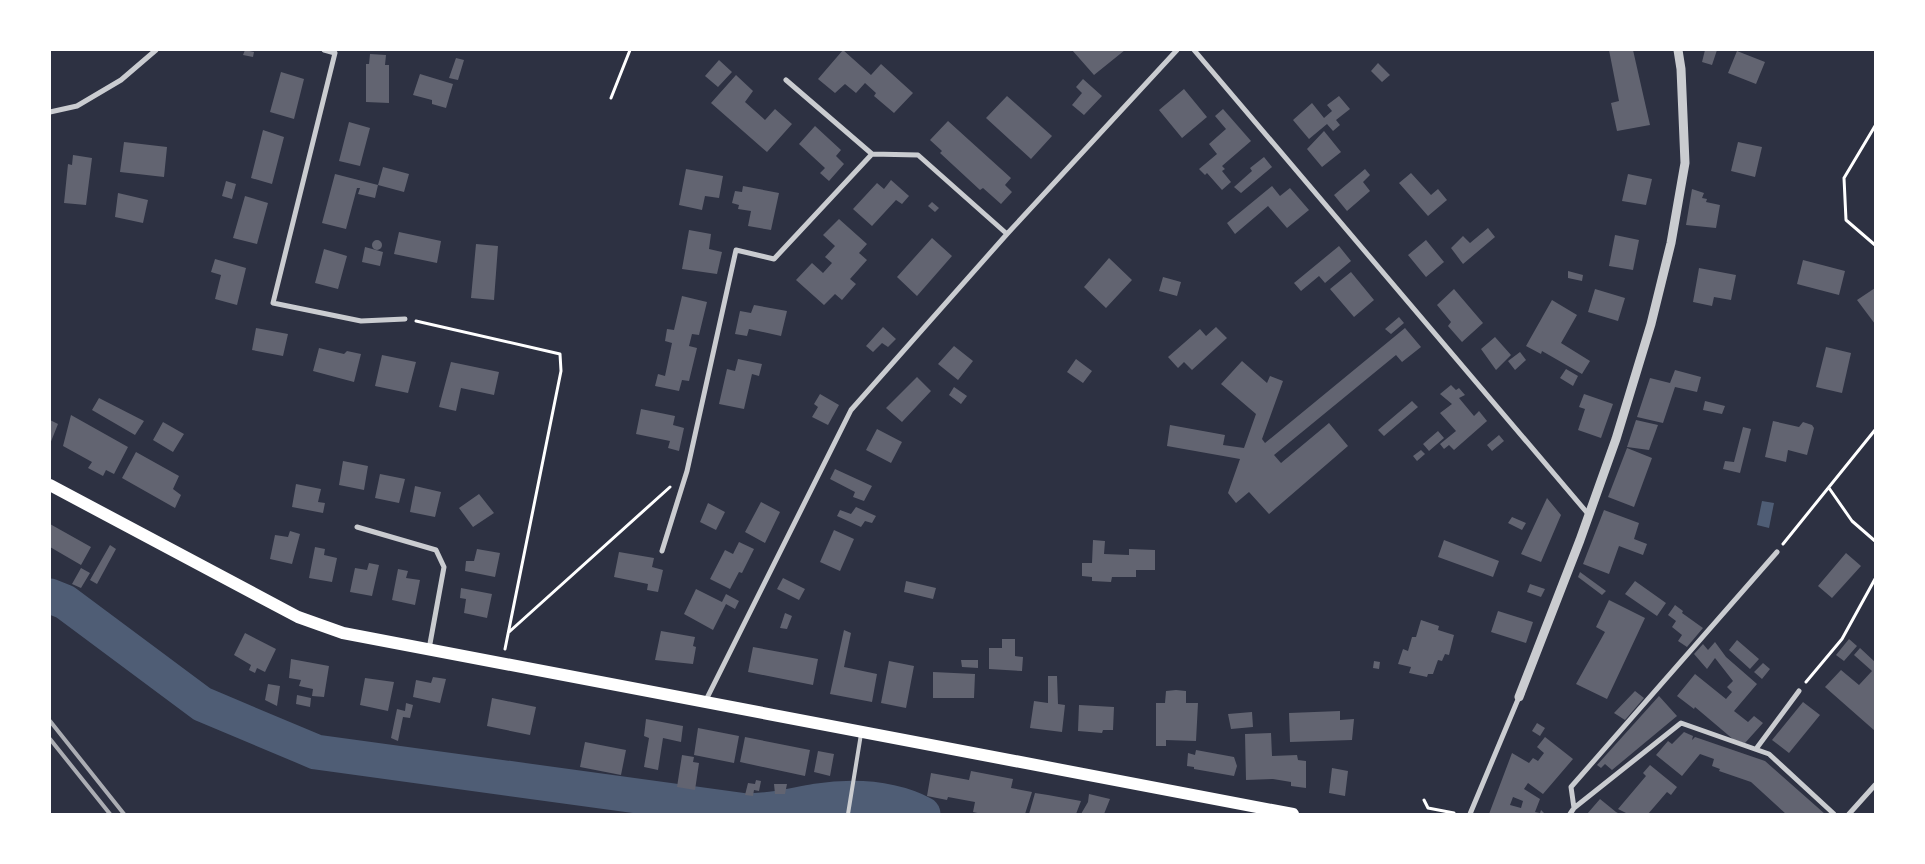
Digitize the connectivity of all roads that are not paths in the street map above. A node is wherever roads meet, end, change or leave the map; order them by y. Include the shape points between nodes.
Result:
1 (156, 50) edge
2 (324, 50) edge
3 (1177, 50) edge
4 (1194, 50) edge
5 (1678, 50) edge
6 (786, 80) dead end
7 (50, 112) edge
8 (872, 154) junction
9 (1007, 234) junction
10 (405, 319) road end
11 (50, 485) edge
12 (1589, 515) junction
13 (357, 527) dead end
14 (662, 551) dead end
15 (1777, 552) road end
16 (429, 651) junction
17 (1798, 691) road end
18 (1519, 697) joint
19 (705, 702) junction
20 (861, 732) junction
21 (1756, 749) junction
22 (1875, 785) edge
23 (1574, 808) junction
24 (848, 814) edge
25 (1293, 814) edge
26 (1470, 814) edge
27 (1570, 814) edge
28 (1834, 814) edge
29 (1849, 814) edge

1 - 7 street via 121,80 76,106
2 - 10 street via 335,53 274,303 362,321
3 - 9 street
4 - 12 street
5 - 12 street via 1685,163 1671,243 1648,333
6 - 8 street
8 - 9 street via 918,154
8 - 14 street via 774,259 736,250 687,471
9 - 19 street via 851,410
11 - 16 main road via 313,624
12 - 18 street
13 - 16 street via 436,550 444,567
15 - 23 street via 1571,787
16 - 19 main road
17 - 21 street
18 - 26 street
19 - 20 main road
20 - 24 lane
20 - 25 main road
21 - 23 street via 1681,723
21 - 28 street via 1769,754
22 - 29 street
23 - 27 street

